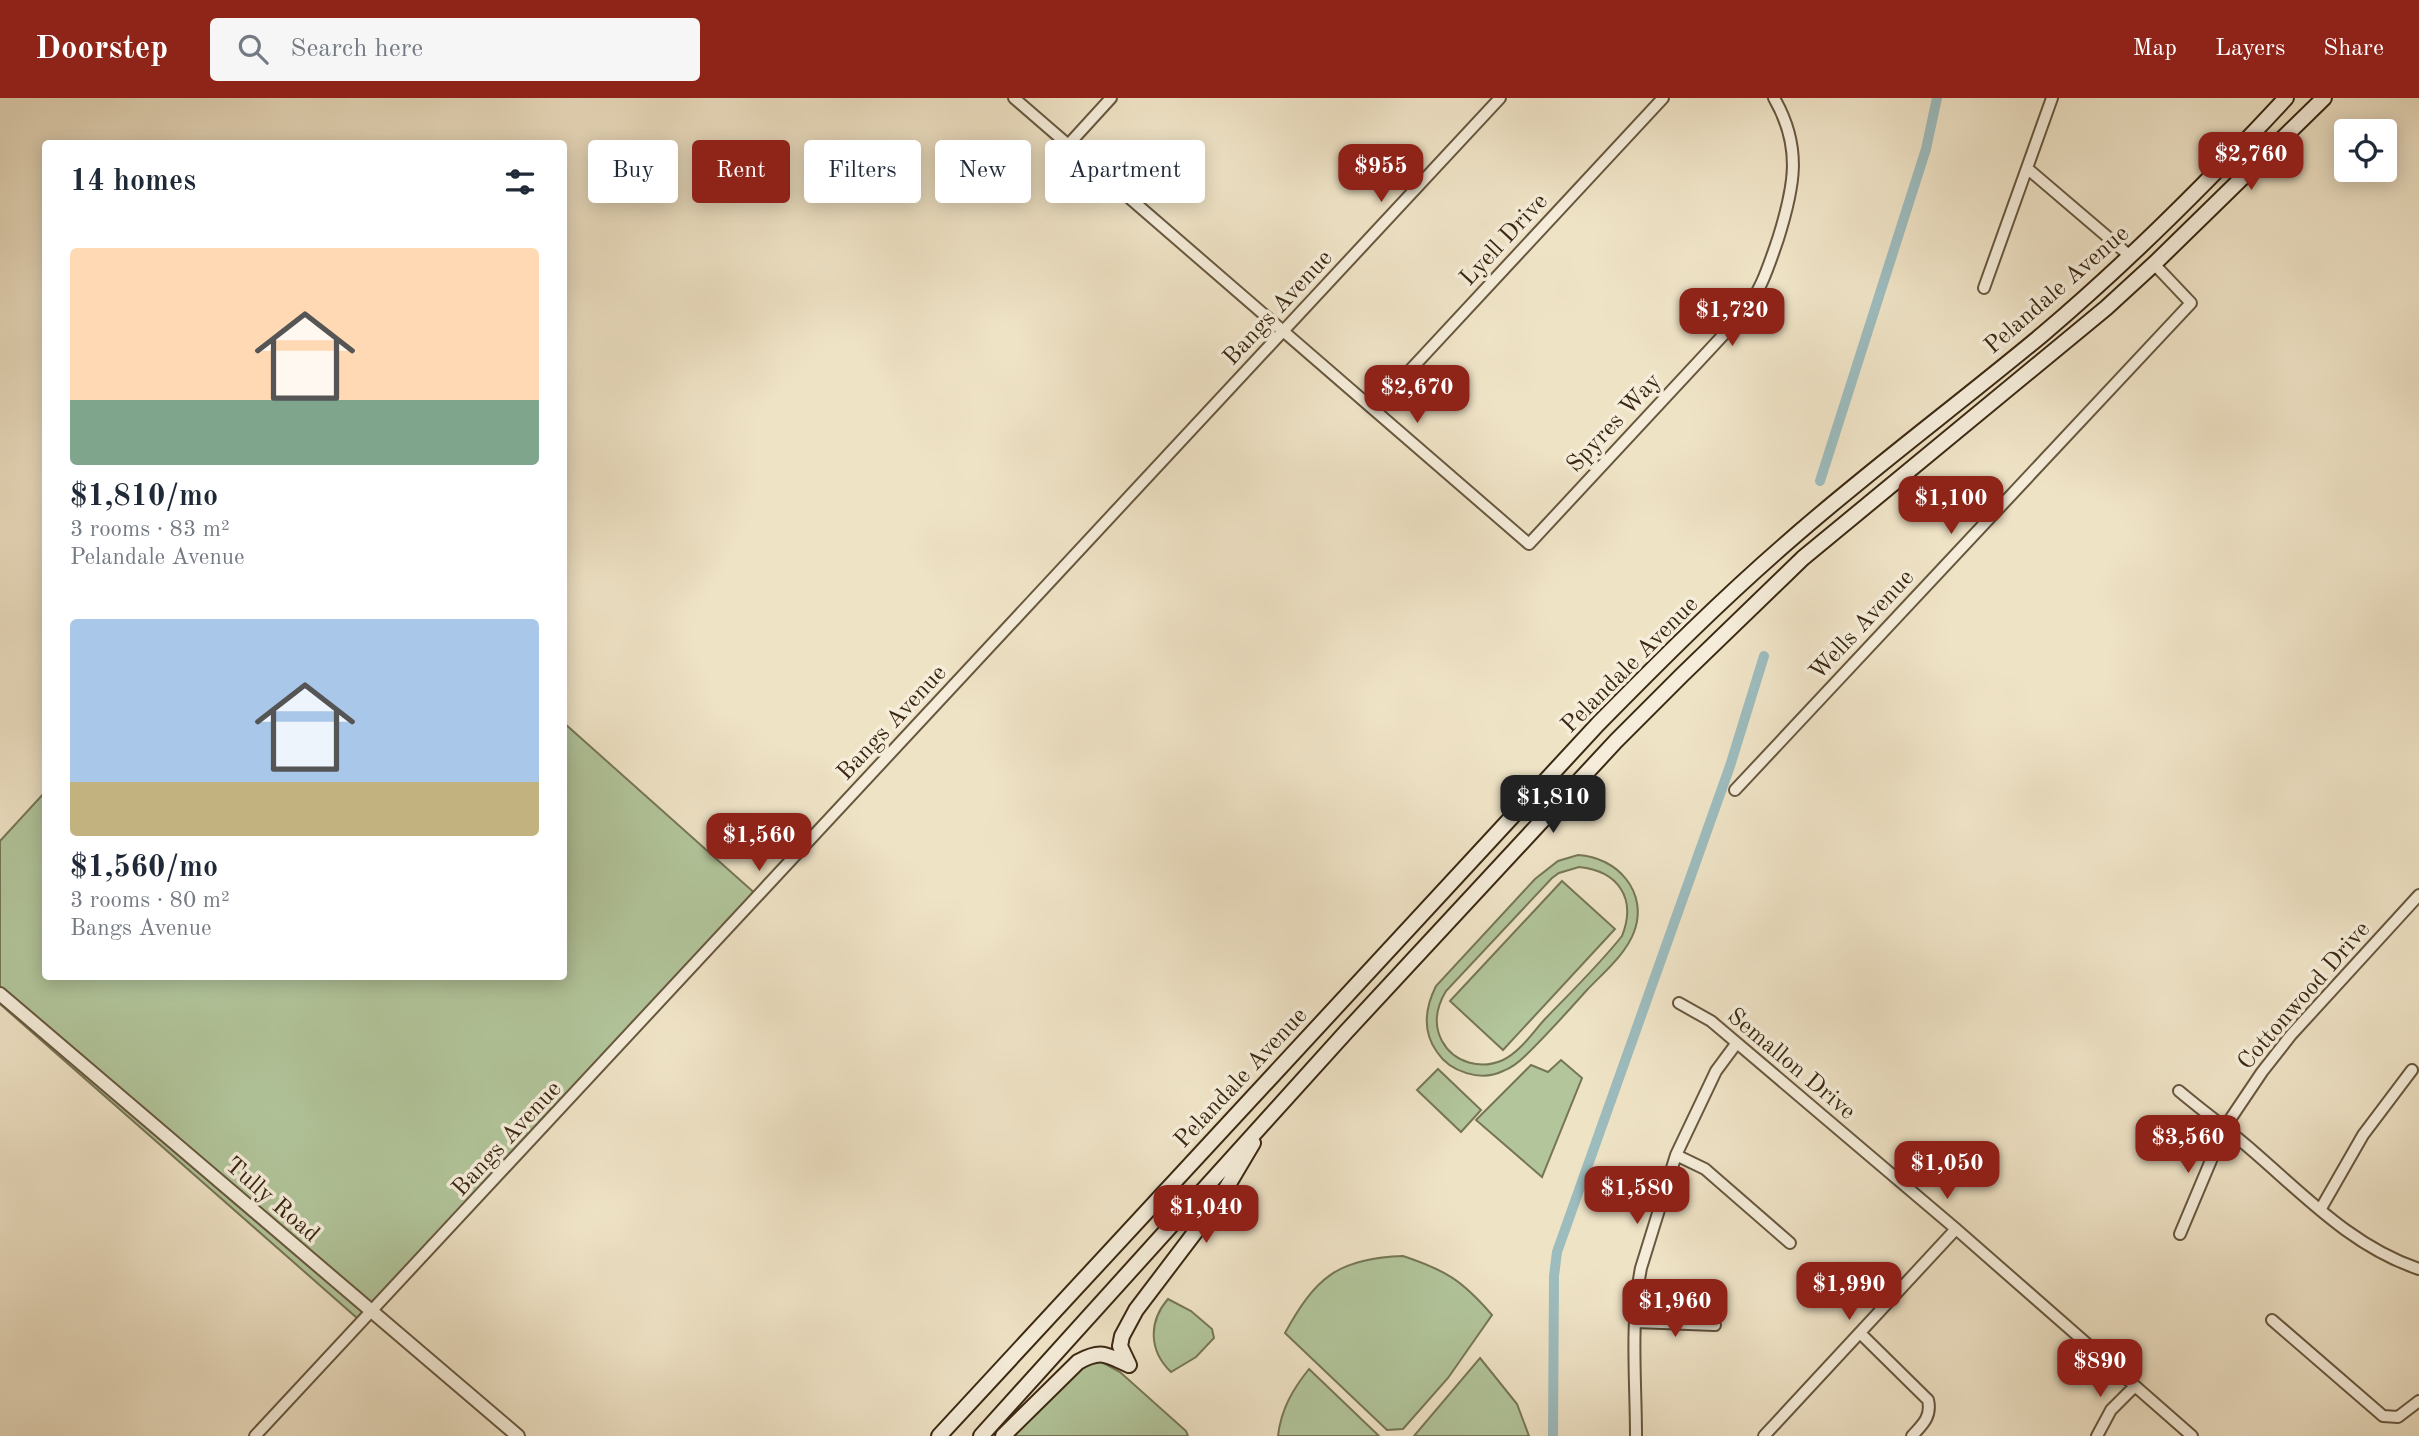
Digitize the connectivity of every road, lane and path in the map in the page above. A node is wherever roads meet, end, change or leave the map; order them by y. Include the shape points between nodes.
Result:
1 (1014, 98) edge
2 (1111, 98) edge
3 (1500, 98) edge
4 (1663, 98) edge
5 (1774, 98) edge
6 (2052, 98) edge
7 (2286, 98) edge
8 (2324, 98) edge
9 (1064, 140) edge
10 (1073, 140) edge
11 (2028, 169) junction
12 (1137, 203) edge
13 (2130, 256) junction
14 (2154, 264) junction
15 (1984, 288) dead end
16 (1284, 331) junction
17 (1374, 409) junction
18 (1735, 790) dead end
19 (2419, 895) edge
20 (2409, 905) junction
21 (2419, 915) edge
22 (0, 994) edge
23 (1679, 1003) dead end
24 (1736, 1044) junction
25 (2412, 1070) dead end
26 (2179, 1091) dead end
27 (1263, 1124) junction
28 (2225, 1127) junction
29 (1676, 1155) junction
30 (2320, 1210) junction
31 (1956, 1230) junction
32 (2180, 1234) dead end
33 (1790, 1243) dead end
34 (2419, 1269) edge
35 (373, 1312) junction
36 (2272, 1320) dead end
37 (1636, 1322) junction
38 (1715, 1325) dead end
39 (1860, 1333) junction
40 (2134, 1386) junction
41 (2419, 1401) edge
42 (255, 1436) edge
43 (518, 1436) edge
44 (939, 1436) edge
45 (981, 1436) edge
46 (1003, 1436) edge
47 (1636, 1436) edge
48 (1764, 1436) edge
49 (1912, 1436) edge
50 (2097, 1436) edge
51 (2192, 1436) edge

1 - 9 street
2 - 10 street
3 - 16 street, Bangs Avenue
4 - 17 street, Lyell Drive
5 - 17 street, Spyres Way via 1791,139 1794,173 1786,213 1760,289 1740,317 1529,544
6 - 11 street
7 - 13 main road, Pelandale Avenue via 2220,170
8 - 14 main road, Pelandale Avenue
11 - 13 street
11 - 15 street
12 - 16 street
13 - 44 main road, Pelandale Avenue via 2044,333 1787,542 1664,657
14 - 18 street, Wells Avenue via 2190,303
14 - 27 main road, Pelandale Avenue via 2048,358 1803,558 1616,741
16 - 17 street
16 - 35 street, Bangs Avenue
19 - 20 street, Cottonwood Drive
20 - 21 street
20 - 28 street, Cottonwood Drive via 2291,1035
22 - 35 street, Tully Road
23 - 24 street, Semallon Drive via 1711,1021
24 - 29 street via 1716,1071
24 - 31 street, Semallon Drive
25 - 30 street via 2363,1135
26 - 28 street
27 - 45 main road, Pelandale Avenue
27 - 46 main road via 1218,1202 1136,1310 1120,1346 1129,1365 1102,1353 1078,1362
28 - 30 street
28 - 32 street, Cottonwood Drive
29 - 33 street via 1705,1169
29 - 37 street via 1641,1268
30 - 34 street via 2361,1242
31 - 39 street
31 - 40 street, Semallon Drive
35 - 42 street, Bangs Avenue
35 - 43 street, Tully Road
36 - 41 street via 2383,1416 2403,1414
37 - 38 street
37 - 47 street
39 - 48 street
39 - 49 street via 1924,1394 1930,1408
40 - 50 street via 2111,1410
40 - 51 street, Semallon Drive

